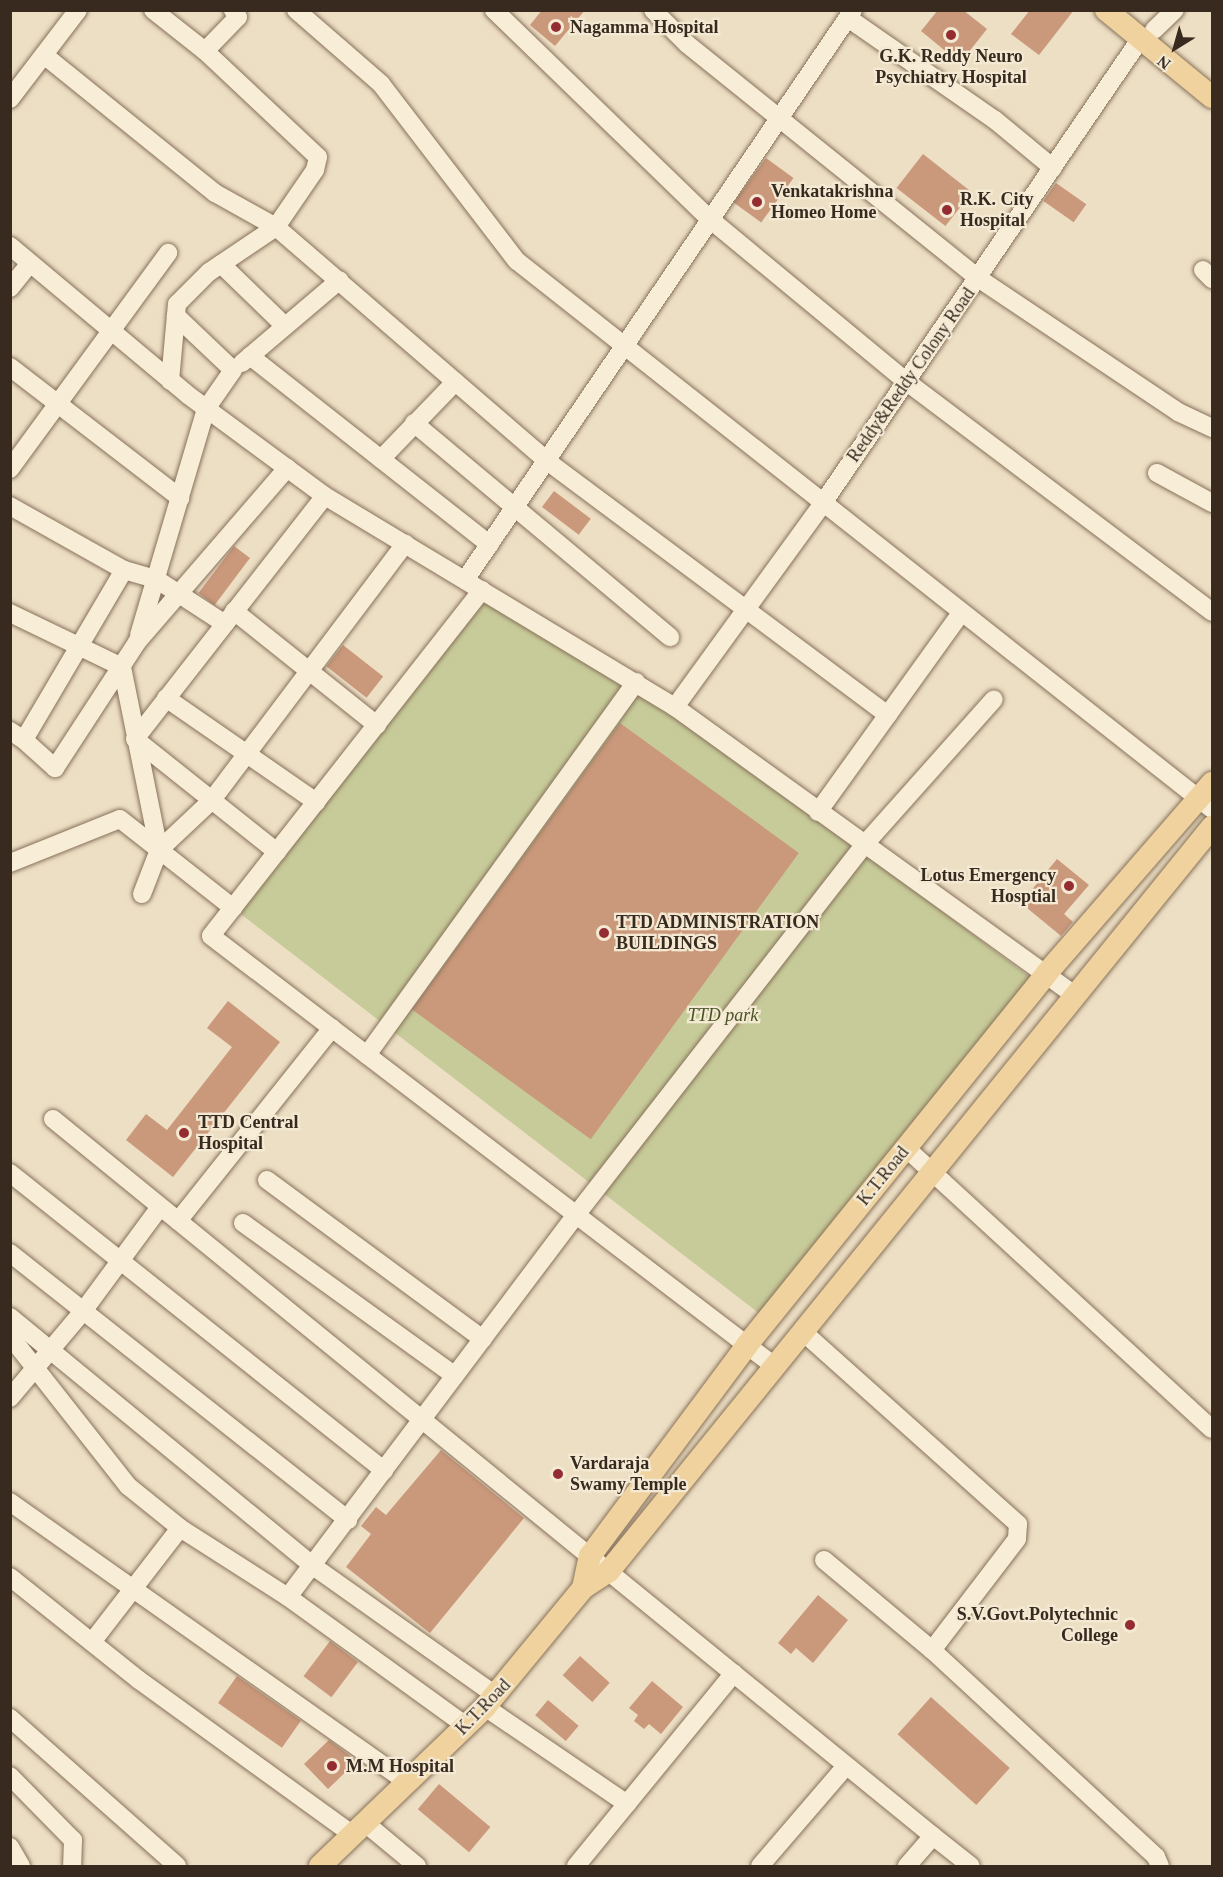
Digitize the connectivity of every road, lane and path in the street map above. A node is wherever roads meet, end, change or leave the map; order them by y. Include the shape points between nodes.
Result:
1 (78, 10) edge
2 (153, 10) edge
3 (296, 10) edge
4 (494, 10) edge
5 (653, 10) edge
6 (1106, 10) edge
7 (1128, 10) edge
8 (1175, 10) edge
9 (242, 12) edge
10 (851, 14) edge
11 (1148, 34) junction
12 (204, 51) junction
13 (44, 55) junction
14 (1212, 76) edge
15 (1212, 97) edge
16 (10, 99) edge
17 (780, 118) junction
18 (1053, 168) junction
19 (711, 220) junction
20 (276, 227) junction
21 (10, 246) edge
22 (168, 253) dead end
23 (30, 263) junction
24 (221, 264) junction
25 (978, 278) junction
26 (340, 280) junction
27 (10, 288) edge
28 (176, 316) junction
29 (285, 326) junction
30 (111, 331) junction
31 (625, 346) junction
32 (250, 356) junction
33 (10, 367) edge
34 (233, 370) junction
35 (170, 381) junction
36 (456, 382) junction
37 (907, 382) junction
38 (59, 403) junction
39 (206, 409) junction
40 (414, 423) junction
41 (1212, 428) edge
42 (381, 459) junction
43 (547, 461) junction
44 (287, 468) junction
45 (10, 469) edge
46 (1157, 473) dead end
47 (324, 496) junction
48 (180, 498) junction
49 (823, 503) junction
50 (1212, 503) edge
51 (11, 507) edge
52 (514, 509) junction
53 (405, 544) junction
54 (490, 545) junction
55 (123, 570) junction
56 (155, 580) junction
57 (465, 580) junction
58 (482, 590) junction
59 (179, 594) junction
60 (747, 611) junction
61 (1212, 612) edge
62 (10, 613) edge
63 (961, 613) junction
64 (230, 618) junction
65 (670, 637) dead end
66 (137, 642) junction
67 (77, 649) junction
68 (121, 667) junction
69 (311, 672) junction
70 (636, 682) junction
71 (166, 698) junction
72 (994, 699) dead end
73 (675, 707) junction
74 (888, 715) junction
75 (377, 725) junction
76 (17, 735) edge
77 (135, 739) junction
78 (247, 754) junction
79 (1208, 796) edge
80 (212, 800) junction
81 (316, 802) junction
82 (818, 812) junction
83 (1212, 827) edge
84 (864, 845) junction
85 (159, 850) junction
86 (278, 852) junction
87 (10, 863) edge
88 (142, 894) dead end
89 (233, 908) junction
90 (1046, 974) junction
91 (1075, 995) junction
92 (332, 1028) junction
93 (368, 1055) junction
94 (53, 1119) dead end
95 (906, 1148) junction
96 (932, 1170) junction
97 (10, 1173) edge
98 (267, 1180) dead end
99 (160, 1207) junction
100 (576, 1215) junction
101 (178, 1221) junction
102 (243, 1223) dead end
103 (10, 1253) edge
104 (120, 1260) junction
105 (84, 1310) junction
106 (10, 1317) edge
107 (802, 1331) junction
108 (10, 1336) edge
109 (483, 1339) junction
110 (747, 1345) junction
111 (51, 1351) junction
112 (773, 1365) junction
113 (37, 1370) junction
114 (455, 1376) junction
115 (10, 1398) edge
116 (423, 1419) junction
117 (1212, 1429) edge
118 (384, 1470) junction
119 (10, 1502) edge
120 (348, 1520) junction
121 (180, 1528) junction
122 (590, 1556) junction
123 (824, 1560) dead end
124 (313, 1566) junction
125 (609, 1571) junction
126 (10, 1577) edge
127 (583, 1588) junction
128 (132, 1589) junction
129 (288, 1597) junction
130 (92, 1642) junction
131 (932, 1650) junction
132 (734, 1673) junction
133 (490, 1701) junction
134 (10, 1718) edge
135 (466, 1726) junction
136 (846, 1766) junction
137 (10, 1776) edge
138 (406, 1782) junction
139 (627, 1804) junction
140 (358, 1828) junction
141 (933, 1836) junction
142 (10, 1847) edge
143 (21, 1866) edge
144 (72, 1866) edge
145 (177, 1866) edge
146 (320, 1866) edge
147 (417, 1866) edge
148 (576, 1866) edge
149 (760, 1866) edge
150 (908, 1866) edge
151 (971, 1866) edge
152 (1160, 1866) edge

1 - 13 street
2 - 12 street
3 - 31 street via 381,84 517,261
4 - 19 street
5 - 17 street via 687,44
6 - 11 main road
7 - 11 main road
8 - 11 street, Reddy&Reddy Colony Road
9 - 12 street
10 - 17 street
10 - 18 street
11 - 14 main road
11 - 15 main road
11 - 18 street, Reddy&Reddy Colony Road
12 - 20 street via 318,157 315,170
13 - 16 street
13 - 20 street via 215,193
17 - 19 street
17 - 25 street
18 - 25 street, Reddy&Reddy Colony Road
19 - 31 street
19 - 37 street
20 - 24 street
20 - 26 street
21 - 23 street
22 - 30 street
23 - 27 street
23 - 30 street
24 - 28 street via 177,304
24 - 29 street
25 - 37 street, Reddy&Reddy Colony Road
25 - 41 street via 1178,412
26 - 29 street
26 - 36 street
28 - 34 street
28 - 35 street
29 - 32 street
30 - 35 street
30 - 38 street
31 - 43 street
31 - 49 street
32 - 34 street
32 - 42 street
33 - 38 street
34 - 39 street
35 - 39 street
36 - 40 street
36 - 43 street
37 - 49 street, Reddy&Reddy Colony Road
37 - 61 street
38 - 45 street
38 - 48 street
39 - 44 street
39 - 48 street
40 - 42 street
40 - 52 street
42 - 54 street
43 - 52 street
43 - 60 street
44 - 47 street
44 - 59 street
46 - 50 street
47 - 53 street
47 - 64 street
48 - 56 street
49 - 60 street, Reddy&Reddy Colony Road
49 - 63 street
51 - 55 street
52 - 54 street
52 - 65 street
53 - 57 street
53 - 69 street
54 - 57 street
55 - 56 street
55 - 67 street
56 - 59 street
56 - 66 street
57 - 58 street
58 - 70 street
58 - 75 street
59 - 64 street
59 - 66 street
60 - 73 street, Reddy&Reddy Colony Road
60 - 74 street
62 - 67 street
63 - 74 street
63 - 79 street
64 - 69 street
64 - 71 street
66 - 68 street
67 - 68 street
67 - 76 street
68 - 76 street via 55,768
68 - 77 street
69 - 75 street
69 - 78 street
70 - 73 street
70 - 93 street
71 - 77 street
71 - 78 street
72 - 84 street
73 - 82 street
74 - 82 street
75 - 81 street
77 - 80 street
77 - 85 street
78 - 80 street
78 - 81 street
79 - 90 main road, K.T.Road
80 - 85 street
80 - 86 street
81 - 86 street
82 - 84 street
83 - 91 main road, K.T.Road
84 - 90 street
84 - 100 street
85 - 87 street via 120,819
85 - 88 street
85 - 89 street
86 - 89 street
89 - 92 street via 212,936
90 - 91 street
90 - 95 main road, K.T.Road
91 - 96 main road, K.T.Road
92 - 93 street
92 - 101 street
93 - 100 street
94 - 99 street
95 - 96 street
95 - 110 main road, K.T.Road
96 - 107 main road, K.T.Road
96 - 117 street
97 - 104 street
98 - 109 street
99 - 101 street
99 - 104 street
100 - 109 street
100 - 110 street
101 - 116 street
102 - 114 street
103 - 105 street
104 - 105 street
104 - 118 street
105 - 111 street
105 - 120 street
106 - 111 street
107 - 112 main road, K.T.Road
107 - 131 street via 1018,1524 1017,1539
108 - 113 street
109 - 114 street
110 - 112 street
110 - 122 main road, K.T.Road
111 - 113 street
111 - 124 street
112 - 125 main road, K.T.Road
113 - 115 street
113 - 121 street via 128,1486
114 - 116 street
116 - 118 street
116 - 122 street
118 - 120 street
119 - 128 street
120 - 124 street
121 - 128 street
121 - 129 street
122 - 125 street
122 - 127 main road, K.T.Road
123 - 131 street
124 - 129 street
124 - 133 street
125 - 127 main road, K.T.Road
125 - 132 street
126 - 130 street
127 - 133 main road, K.T.Road via 531,1657
128 - 130 street
128 - 138 street
129 - 135 street
130 - 140 street
131 - 152 street via 1156,1857
132 - 136 street
132 - 139 street
133 - 135 main road, K.T.Road
133 - 139 street
134 - 145 street
135 - 138 main road, K.T.Road
136 - 141 street
136 - 149 street
137 - 144 street via 73,1840
138 - 140 main road, K.T.Road
139 - 148 street
140 - 146 main road, K.T.Road
140 - 147 street
141 - 150 street
141 - 151 street
142 - 143 street

